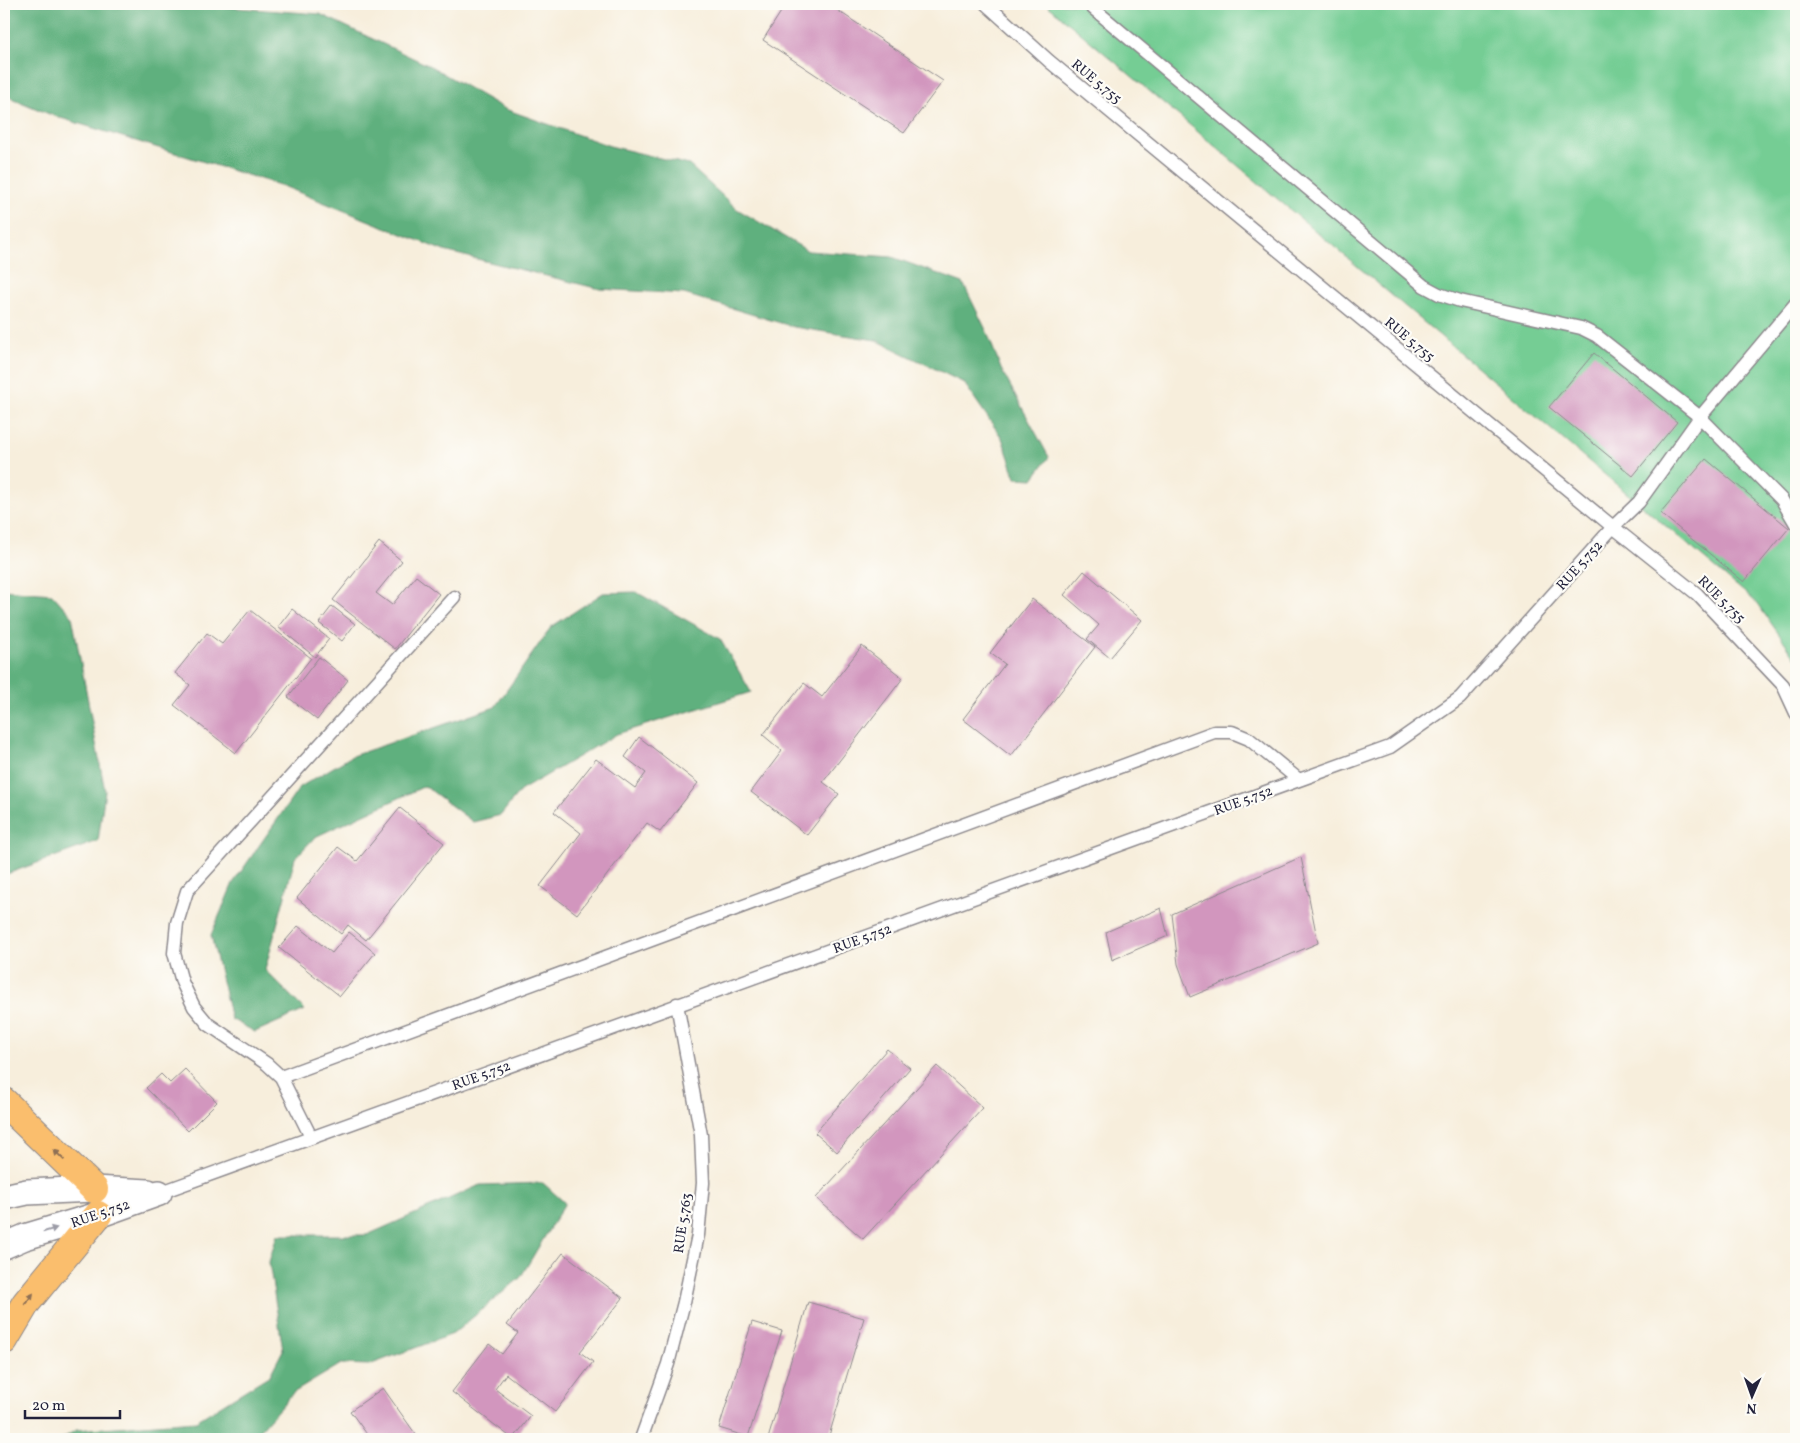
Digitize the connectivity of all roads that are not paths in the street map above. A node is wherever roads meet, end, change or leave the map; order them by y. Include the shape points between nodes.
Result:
1 (986, 4) edge
2 (1088, 4) edge
3 (1796, 303) edge
4 (1700, 417) junction
5 (1796, 524) edge
6 (1613, 527) junction
7 (454, 597) dead end
8 (1796, 714) edge
9 (1299, 780) junction
10 (677, 1004) junction
11 (281, 1077) junction
12 (4, 1102) edge
13 (311, 1137) junction
14 (94, 1189) junction
15 (159, 1193) junction
16 (4, 1197) edge
17 (98, 1215) junction
18 (4, 1246) edge
19 (4, 1340) edge
20 (641, 1439) edge

1 - 6 lane, RUE 5.755 via 1049,61
2 - 4 lane via 1424,286 1460,300 1581,328 1597,336
3 - 4 lane, RUE 5.752
4 - 5 lane via 1782,500
4 - 6 lane, RUE 5.752 via 1639,502
6 - 8 lane, RUE 5.755 via 1697,594 1783,685
6 - 9 lane, RUE 5.752 via 1460,698 1390,747
7 - 11 lane via 187,891 177,923 174,954 194,1007 208,1024
9 - 10 lane, RUE 5.752
9 - 11 lane via 1249,739 1232,732 1214,732
10 - 13 lane, RUE 5.752
10 - 20 lane, RUE 5.763 via 701,1135 703,1183 698,1235 684,1302 668,1364
11 - 13 lane
14 -> 12 highway
13 - 15 lane, RUE 5.752
14 - 15 street
14 - 16 street via 28,1192
15 - 17 street, RUE 5.752
18 -> 17 street, RUE 5.752
19 -> 17 highway via 26,1303

